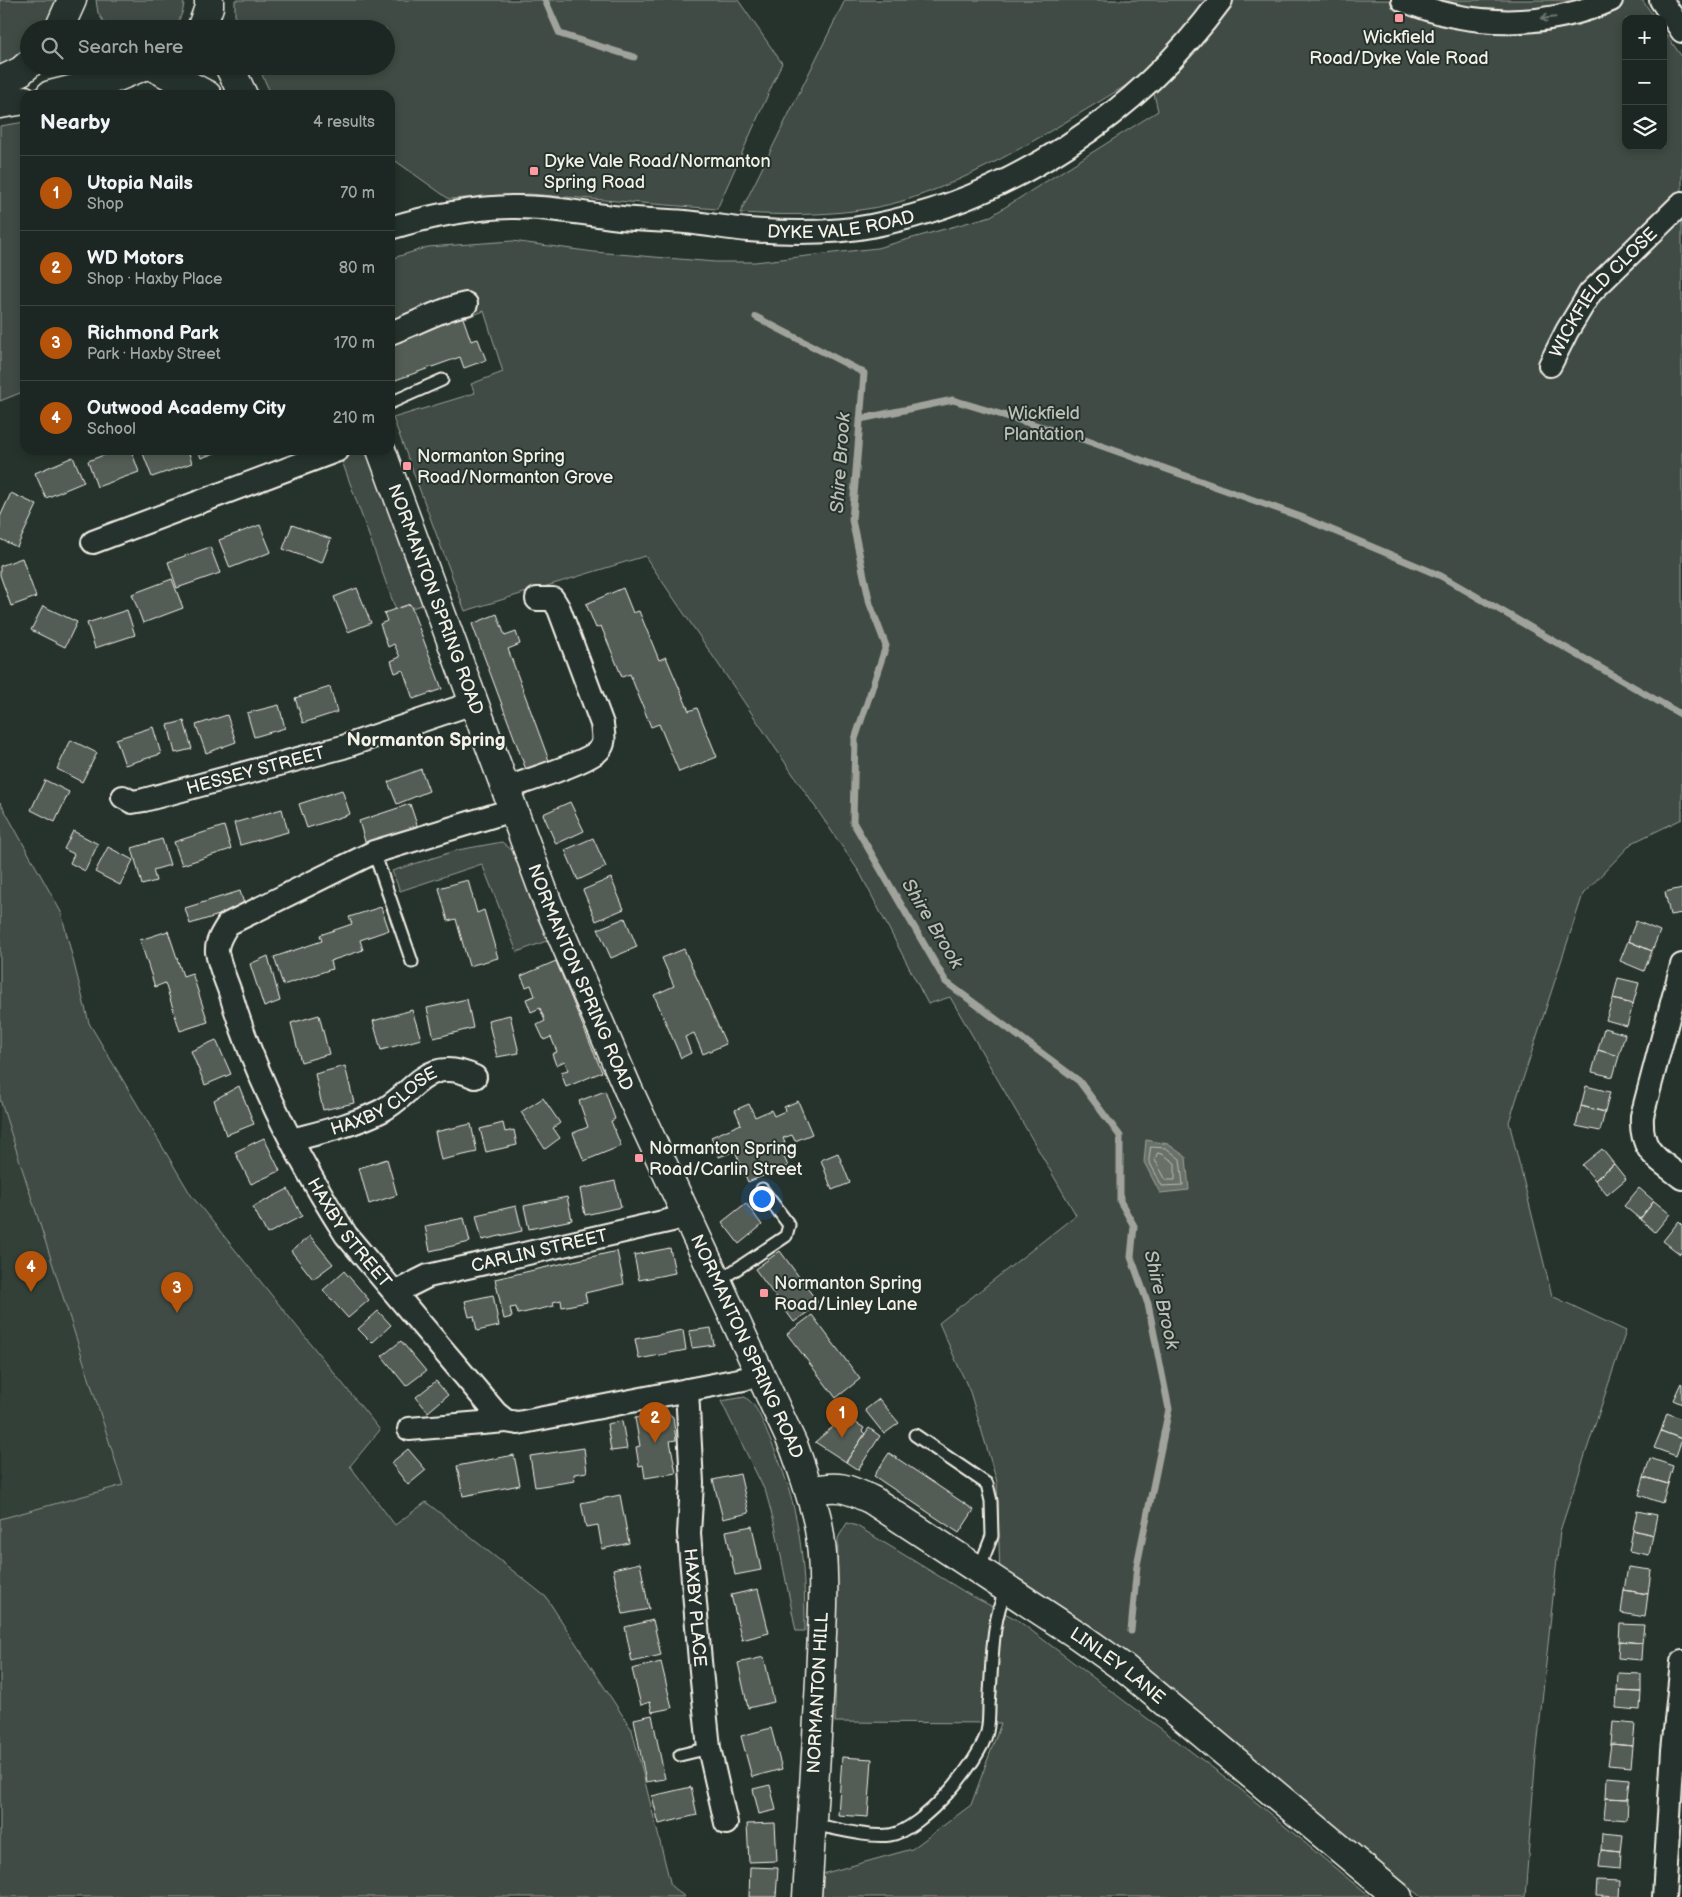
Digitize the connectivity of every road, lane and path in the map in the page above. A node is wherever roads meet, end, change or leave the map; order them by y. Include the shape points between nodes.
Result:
1 (73, 0) edge
2 (1221, 0) edge
3 (1403, 0) edge
4 (1611, 0) edge
5 (1661, 0) edge
6 (63, 20) edge
7 (78, 20) edge
8 (1682, 31) edge
9 (20, 71) edge
10 (122, 75) edge
11 (169, 75) edge
12 (233, 75) edge
13 (0, 81) edge
14 (70, 90) edge
15 (198, 90) edge
16 (241, 90) edge
17 (20, 101) edge
18 (0, 104) edge
19 (1682, 203) edge
20 (395, 226) edge
21 (466, 304) dead end
22 (395, 331) edge
23 (1550, 365) dead end
24 (442, 380) dead end
25 (395, 401) edge
26 (325, 455) edge
27 (383, 455) edge
28 (93, 542) dead end
29 (537, 599) dead end
30 (473, 703) junction
31 (123, 796) dead end
32 (508, 799) junction
33 (374, 852) junction
34 (412, 962) dead end
35 (1682, 965) edge
36 (475, 1077) dead end
37 (292, 1140) junction
38 (1682, 1178) edge
39 (762, 1189) dead end
40 (685, 1214) junction
41 (717, 1282) junction
42 (396, 1292) junction
43 (760, 1373) junction
44 (687, 1390) junction
45 (506, 1421) junction
46 (410, 1428) dead end
47 (914, 1435) dead end
48 (810, 1491) junction
49 (979, 1570) junction
50 (1006, 1588) junction
51 (1682, 1662) edge
52 (1682, 1667) edge
53 (709, 1748) junction
54 (1677, 1753) edge
55 (680, 1755) dead end
56 (726, 1823) dead end
57 (811, 1824) junction
58 (807, 1897) edge
59 (1398, 1897) edge
60 (1664, 1897) edge

1 - 6 main road
1 - 7 main road
2 - 20 street, DYKE VALE ROAD via 1164,69 1109,117 1050,157 981,191 928,211 871,226 807,232 747,230 511,207 426,217
4 -> 3 street via 1560,17 1493,21 1461,19 1431,12
5 - 8 street
9 - 13 main road
10 - 14 main road
11 - 15 main road
12 - 16 main road
17 - 18 main road
19 - 23 street, WICKFIELD CLOSE via 1590,293
21 - 22 street via 448,308
24 - 25 lane
26 - 28 street
27 - 30 main road, NORMANTON SPRING ROAD
29 - 32 street, HAXBY STREET via 553,599 559,608 602,724 604,742 598,752
30 - 31 street, HESSEY STREET via 324,752 144,800 132,802
30 - 32 main road, NORMANTON SPRING ROAD
32 - 33 street, HAXBY STREET
32 - 40 main road, NORMANTON SPRING ROAD via 588,1000
33 - 34 lane
33 - 37 street, HAXBY STREET via 228,924 221,935 217,950 237,1016 258,1072
35 - 38 street via 1642,1116 1641,1132 1644,1144 1652,1153
36 - 37 street, HAXBY CLOSE via 445,1070 424,1076 383,1110 354,1123
37 - 42 street, HAXBY STREET via 346,1235
39 - 41 lane via 789,1225 786,1236
40 - 41 main road, NORMANTON SPRING ROAD
40 - 42 street, CARLIN STREET via 672,1220 428,1276
41 - 43 main road, NORMANTON SPRING ROAD
42 - 45 street, HAXBY STREET
43 - 44 street
43 - 48 main road, NORMANTON SPRING ROAD
44 - 45 street via 518,1424
44 - 53 street, HAXBY PLACE via 692,1483 689,1534
45 - 46 street
47 - 49 lane via 987,1484 992,1536
48 - 49 main road, LINLEY LANE via 846,1488 872,1500
48 - 57 main road, NORMANTON HILL via 822,1556 820,1694
49 - 50 main road, LINLEY LANE
50 - 57 lane via 995,1619 987,1732 966,1773 937,1804 908,1827 891,1835
50 - 59 main road, LINLEY LANE via 1124,1668
51 - 52 street
52 - 54 street
53 - 55 lane
53 - 56 street, HAXBY PLACE
54 - 60 street
57 - 58 main road, NORMANTON HILL

